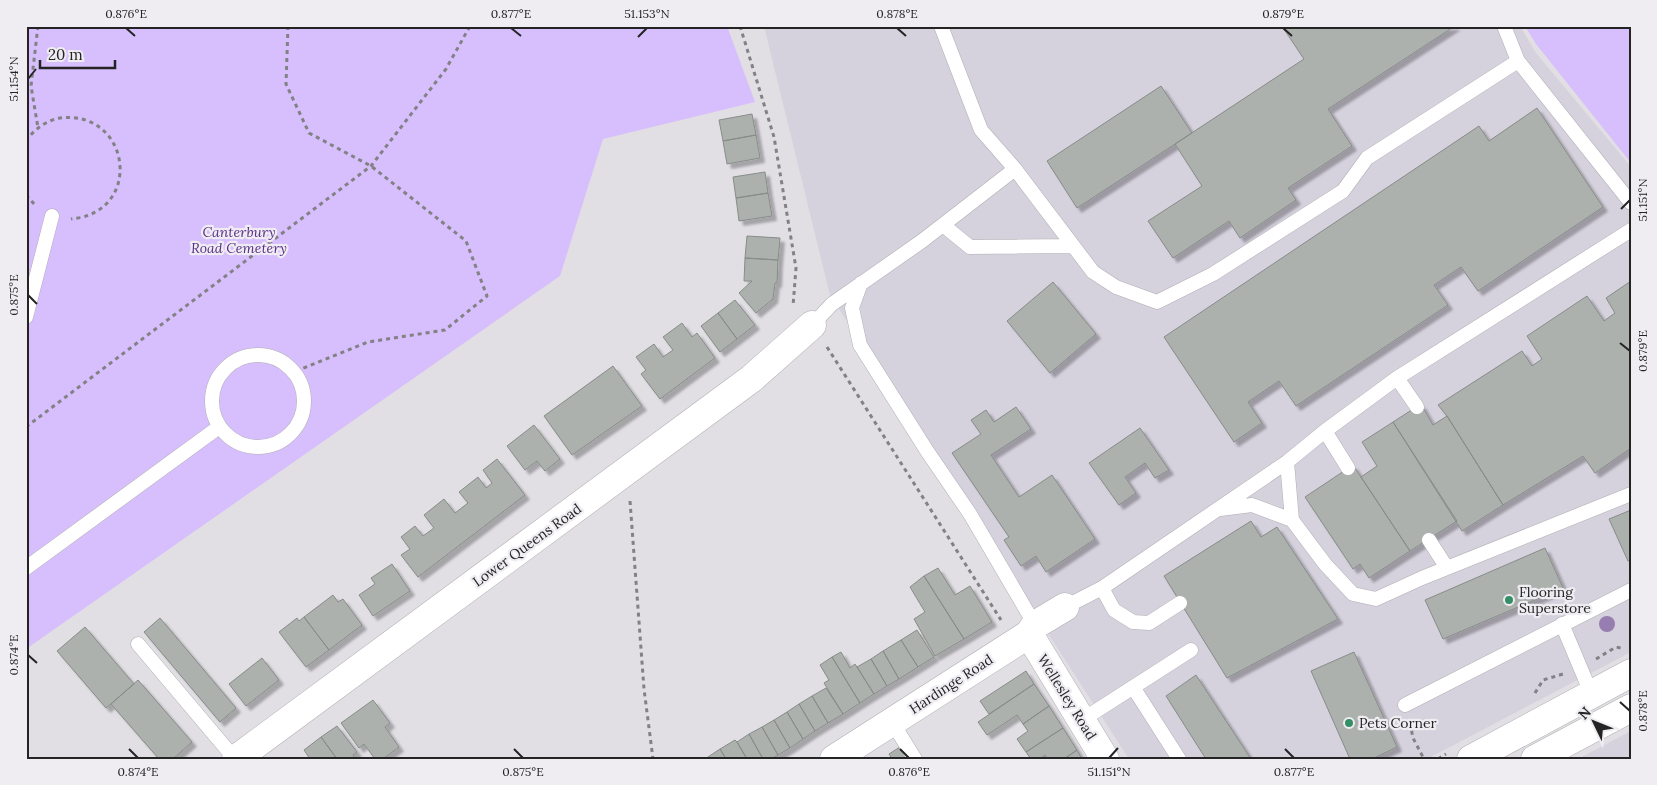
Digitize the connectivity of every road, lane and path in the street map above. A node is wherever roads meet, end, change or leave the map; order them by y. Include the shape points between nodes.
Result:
1 (38, 26) edge
2 (288, 26) edge
3 (470, 26) edge
4 (740, 26) edge
5 (942, 26) edge
6 (1504, 26) edge
7 (1518, 62) junction
8 (26, 85) edge
9 (31, 86) junction
10 (38, 128) junction
11 (26, 141) edge
12 (371, 166) junction
13 (1015, 168) junction
14 (26, 196) edge
15 (1631, 203) edge
16 (52, 216) junction
17 (943, 225) junction
18 (1631, 230) edge
19 (1074, 246) junction
20 (861, 283) junction
21 (26, 317) edge
22 (812, 325) junction
23 (294, 372) junction
24 (1397, 378) junction
25 (1417, 407) dead end
26 (26, 426) edge
27 (219, 427) junction
28 (1325, 431) junction
29 (1287, 462) junction
30 (1348, 468) dead end
31 (628, 470) junction
32 (1631, 494) edge
33 (1216, 510) junction
34 (1292, 520) junction
35 (1429, 540) dead end
36 (26, 568) edge
37 (1447, 568) junction
38 (1102, 588) junction
39 (1631, 590) edge
40 (1180, 603) dead end
41 (1065, 607) joint
42 (1562, 624) junction
43 (1026, 634) junction
44 (138, 644) dead end
45 (1191, 650) dead end
46 (1631, 673) edge
47 (1133, 687) junction
48 (1591, 693) junction
49 (1405, 705) joint
50 (1631, 708) edge
51 (1082, 720) junction
52 (892, 722) junction
53 (235, 759) edge
54 (653, 759) edge
55 (834, 759) edge
56 (916, 759) edge
57 (1105, 759) edge
58 (1179, 759) edge
59 (1424, 759) edge
60 (1471, 759) edge
61 (1535, 759) edge

1 - 9 path
2 - 12 path via 286,84 309,133
3 - 12 path via 446,69
4 - 22 path via 774,136 796,268 793,306
5 - 13 lane via 981,130
6 - 7 lane
7 - 15 lane
7 - 19 lane via 1367,158 1343,191 1213,274 1157,302 1124,290 1093,272
8 - 9 path
9 - 10 path
10 - 11 path
10 - 16 path via 54,119 88,120 109,137 120,160 120,178 114,194 102,208 87,216 69,219
12 - 23 path via 466,241 487,296 445,330 368,342
12 - 26 path
13 - 17 lane
13 - 19 lane
14 - 16 path
16 - 21 lane
17 - 19 lane via 970,246
17 - 20 lane
18 - 24 lane
20 - 22 lane via 832,304
20 - 43 lane via 852,308 860,345 970,514
22 - 31 street, Lower Queens Road via 751,380
22 - 43 path
23 - 27 lane via 268,356 252,355 224,369 215,382 212,397 213,413
23 - 27 lane via 304,400 296,428 285,439 257,448 242,445
24 - 25 lane
24 - 28 lane
27 - 36 lane
28 - 29 lane
28 - 30 lane
29 - 33 lane
29 - 34 lane
31 - 53 street, Lower Queens Road
31 - 54 path via 644,689
32 - 37 lane
33 - 34 lane via 1252,505
33 - 38 lane
34 - 37 lane via 1325,564 1353,594 1376,599
35 - 37 lane
38 - 40 lane via 1114,610 1133,622 1149,623
38 - 41 lane
39 - 42 lane
41 - 43 street, Hardinge Road
42 - 48 lane
42 - 49 lane
43 - 51 street, Wellesley Road
43 - 52 street, Hardinge Road
44 - 53 lane
45 - 47 lane
46 - 48 street
47 - 51 lane
47 - 58 lane
48 - 60 street
49 - 59 path via 1413,738
50 - 61 street
51 - 57 street, Wellesley Road
52 - 55 street, Hardinge Road
52 - 56 lane

